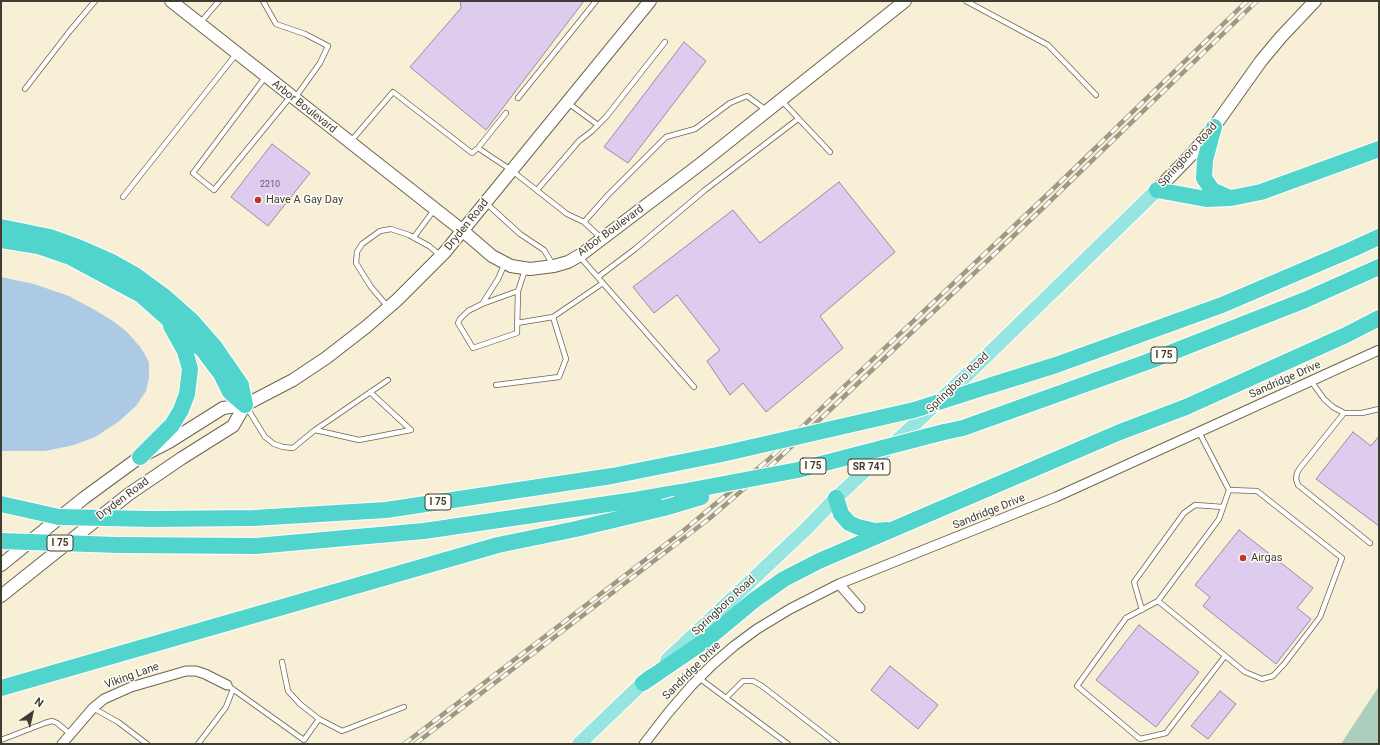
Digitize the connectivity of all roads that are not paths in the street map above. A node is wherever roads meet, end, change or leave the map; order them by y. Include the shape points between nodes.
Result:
1 (95, 1) edge
2 (171, 1) edge
3 (219, 1) edge
4 (263, 1) edge
5 (596, 1) edge
6 (650, 1) edge
7 (906, 1) edge
8 (966, 1) edge
9 (1315, 1) edge
10 (895, 5) edge
11 (200, 24) junction
12 (665, 42) dead end
13 (237, 53) junction
14 (266, 76) junction
15 (25, 89) dead end
16 (1096, 95) dead end
17 (293, 97) junction
18 (518, 98) dead end
19 (781, 100) junction
20 (568, 103) junction
21 (767, 111) junction
22 (506, 113) dead end
23 (798, 119) junction
24 (598, 125) junction
25 (1214, 127) junction
26 (349, 142) junction
27 (478, 148) junction
28 (1379, 149) edge
29 (830, 152) dead end
30 (511, 170) junction
31 (537, 190) junction
32 (1157, 190) junction
33 (123, 197) dead end
34 (1231, 198) junction
35 (485, 203) junction
36 (434, 209) junction
37 (584, 222) junction
38 (1, 227) edge
39 (463, 231) junction
40 (414, 237) junction
41 (1379, 237) edge
42 (602, 239) junction
43 (1, 240) edge
44 (579, 255) junction
45 (441, 256) junction
46 (505, 263) junction
47 (554, 266) junction
48 (1379, 267) edge
49 (525, 268) junction
50 (598, 277) junction
51 (603, 283) junction
52 (518, 292) junction
53 (482, 304) junction
54 (388, 307) junction
55 (163, 313) junction
56 (553, 317) junction
57 (1379, 318) edge
58 (516, 323) junction
59 (1379, 350) edge
60 (388, 380) dead end
61 (1311, 381) junction
62 (496, 385) dead end
63 (694, 387) dead end
64 (370, 392) junction
65 (245, 405) junction
66 (1379, 409) edge
67 (1344, 413) junction
68 (316, 430) junction
69 (1199, 432) junction
70 (140, 457) junction
71 (798, 470) junction
72 (1229, 490) junction
73 (836, 498) junction
74 (1223, 507) junction
75 (5, 511) edge
76 (900, 527) junction
77 (1, 541) edge
78 (1370, 543) dead end
79 (1, 565) edge
80 (838, 584) junction
81 (1, 596) edge
82 (1158, 601) junction
83 (860, 608) dead end
84 (1142, 610) junction
85 (1225, 656) junction
86 (282, 662) dead end
87 (699, 678) junction
88 (643, 683) junction
89 (1, 687) edge
90 (230, 687) junction
91 (726, 698) junction
92 (404, 707) dead end
93 (93, 708) junction
94 (319, 720) junction
95 (70, 734) junction
96 (1, 740) edge
97 (62, 744) edge
98 (148, 744) edge
99 (198, 744) edge
100 (580, 744) edge
101 (644, 744) edge
102 (788, 744) edge
103 (837, 744) edge

1 - 15 lane
2 - 11 main road, Arbor Boulevard
3 - 11 lane
4 - 17 lane via 276,24 306,34 328,46 320,63
5 - 18 lane
6 - 20 main road, Dryden Road
7 - 10 main road, Arbor Boulevard
8 - 16 lane via 1048,45
9 - 25 main road, Springboro Road via 1261,62
10 - 19 main road, Arbor Boulevard
11 - 13 main road, Arbor Boulevard
12 - 24 lane
13 - 14 main road, Arbor Boulevard
13 - 33 lane
14 - 17 main road, Arbor Boulevard
14 - 17 lane via 193,173 214,190
17 - 26 main road, Arbor Boulevard
19 - 21 main road, Arbor Boulevard
19 - 23 lane
20 - 24 lane
20 - 30 main road, Dryden Road
21 - 37 lane via 747,96 730,103 695,129 666,137
21 - 42 main road, Arbor Boulevard
22 - 27 lane
23 - 29 lane
23 - 50 lane
24 - 31 lane via 579,141
25 - 32 main road, Springboro Road
25 - 34 highway via 1205,160 1204,178 1212,190
26 - 27 lane via 393,92 472,152
26 - 36 main road, Arbor Boulevard
27 - 30 lane
28 - 34 highway via 1260,192
30 - 31 lane
30 - 35 main road, Dryden Road
31 - 37 lane via 567,214
32 - 34 highway via 1206,199
32 - 73 main road, Springboro Road / SR 741
35 - 39 main road, Dryden Road
35 - 47 lane via 520,234 544,250
36 - 39 main road, Arbor Boulevard
36 - 40 lane
37 - 42 lane
38 - 65 highway via 50,237 110,261 136,275 192,321 214,346 241,385
39 - 45 main road, Dryden Road
39 - 46 main road, Arbor Boulevard via 492,256
40 - 45 lane
40 - 54 lane via 391,229 380,231 362,244 357,252 356,263
41 - 75 highway, I 75, bridge via 1222,305 1056,365 914,410 612,476 386,510 254,518 59,517
42 - 44 main road, Arbor Boulevard
43 - 55 highway via 38,246 70,257 141,295
44 - 47 main road, Arbor Boulevard
44 - 50 lane
45 - 54 main road, Dryden Road
46 - 49 main road, Arbor Boulevard
46 - 53 lane
47 - 49 main road, Arbor Boulevard
48 - 71 highway, I 75, bridge via 1305,300 1147,362 963,428
49 - 52 lane
50 - 51 lane
51 - 56 lane
51 - 63 lane
52 - 53 lane
52 - 58 lane
53 - 58 lane via 468,311 458,323 473,348 517,333
54 - 65 main road, Dryden Road via 326,358 293,380
55 - 65 highway via 203,350 221,374 230,392
55 - 70 highway via 185,351 190,369 188,394 172,425
56 - 58 lane
56 - 62 lane via 566,359 559,377
57 - 76 highway via 1186,407 1120,432
59 - 61 street, Sandridge Drive
60 - 64 lane
61 - 67 lane via 1324,400
61 - 69 street, Sandridge Drive
64 - 68 lane
64 - 68 lane via 411,430 358,440
65 - 68 lane via 265,437 274,444 293,448
65 - 70 main road, Dryden Road via 223,408
65 - 81 main road, Dryden Road via 233,426 129,494
66 - 67 lane via 1362,413
67 - 78 lane via 1300,468 1296,479 1298,485
69 - 72 lane
69 - 80 street, Sandridge Drive via 1021,512
70 - 79 main road, Dryden Road
71 - 77 highway, I 75, bridge via 635,500 424,531 256,546
71 - 89 highway, bridge via 664,508 498,545
72 - 74 lane
72 - 85 lane via 1258,491 1342,558 1320,617 1272,676 1262,679 1245,672
73 - 76 highway via 841,514 849,523 875,531
73 - 88 main road, Springboro Road / SR 741
74 - 82 lane via 1219,519
74 - 84 lane via 1195,505 1184,513 1134,582
76 - 88 highway via 819,561 784,579 706,640
80 - 83 street
80 - 87 street, Sandridge Drive via 758,629 734,646
82 - 84 lane
82 - 85 lane
84 - 85 lane via 1126,618 1077,686 1140,739 1166,733
86 - 94 lane via 288,691
87 - 91 lane
87 - 101 street, Sandridge Drive
88 - 100 main road, Springboro Road / SR 741
90 - 93 street, Viking Lane via 205,674 186,671 115,693
90 - 94 lane via 304,740
90 - 99 lane via 226,707
91 - 102 lane
91 - 103 lane via 743,681 753,681
92 - 94 lane via 342,731
93 - 95 street, Viking Lane
93 - 98 lane
95 - 96 lane via 52,721
95 - 97 street, Viking Lane

